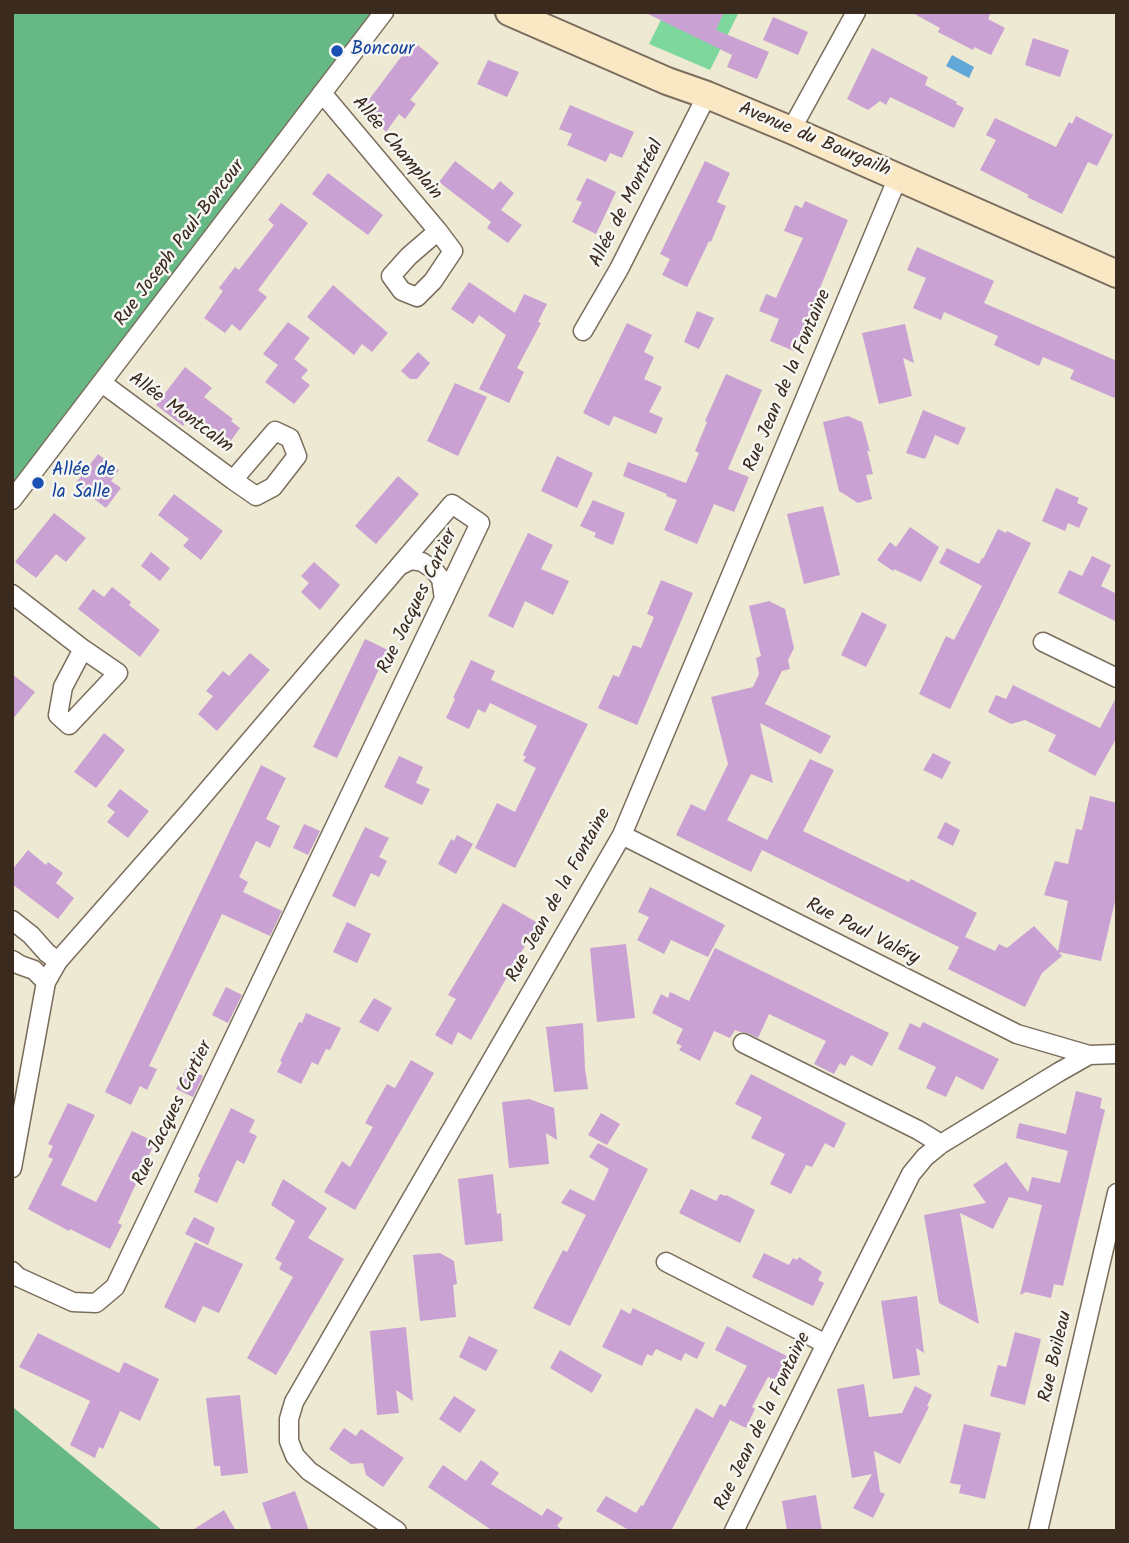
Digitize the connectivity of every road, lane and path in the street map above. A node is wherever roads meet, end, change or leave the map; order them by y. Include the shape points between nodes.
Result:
1 (384, 12) edge
2 (509, 12) edge
3 (856, 12) edge
4 (322, 93) junction
5 (707, 95) junction
6 (791, 130) junction
7 (898, 177) junction
8 (438, 231) dead end
9 (1117, 274) edge
10 (583, 331) dead end
11 (102, 383) junction
12 (233, 480) dead end
13 (12, 500) edge
14 (399, 566) junction
15 (12, 594) edge
16 (444, 599) junction
17 (1043, 642) dead end
18 (83, 649) dead end
19 (1117, 678) edge
20 (622, 835) junction
21 (12, 920) edge
22 (12, 960) edge
23 (58, 961) junction
24 (46, 982) junction
25 (743, 1043) dead end
26 (1117, 1054) edge
27 (1089, 1055) junction
28 (941, 1144) junction
29 (12, 1168) edge
30 (1117, 1193) edge
31 (666, 1262) dead end
32 (12, 1271) edge
33 (825, 1344) junction
34 (397, 1531) edge
35 (734, 1531) edge
36 (1038, 1531) edge

1 - 4 street, Rue Joseph Paul-Boncour
2 - 5 main road, Avenue du Bourgailh
3 - 6 street
4 - 8 street, Allée Champlain
4 - 11 street, Rue Joseph Paul-Boncour
5 - 6 main road, Avenue du Bourgailh
5 - 10 street, Allée de Montréal
6 - 7 main road, Avenue du Bourgailh
7 - 9 main road, Avenue du Bourgailh
7 - 20 street, Rue Jean de la Fontaine
11 - 12 street, Allée Montcalm
11 - 13 street, Rue Joseph Paul-Boncour
14 - 16 street via 411,560 433,569 441,579
14 - 16 street, Rue Jacques Cartier via 452,504 480,523
14 - 23 street, Rue Jacques Cartier
15 - 18 street
16 - 32 street, Rue Jacques Cartier via 115,1287 96,1303 74,1302
17 - 19 street
20 - 27 street, Rue Paul Valéry via 1017,1034
20 - 34 street, Rue Jean de la Fontaine via 294,1402 289,1441 295,1456 309,1471
21 - 23 street
22 - 24 street via 34,970
23 - 24 street, Rue Jacques Cartier
24 - 29 street, Rue Jacques Cartier
25 - 28 street
26 - 27 street, Rue Jean de la Fontaine
27 - 28 street, Rue Jean de la Fontaine
28 - 33 street, Rue Jean de la Fontaine via 911,1174
30 - 36 street, Rue Boileau
31 - 33 street
33 - 35 street, Rue Jean de la Fontaine

